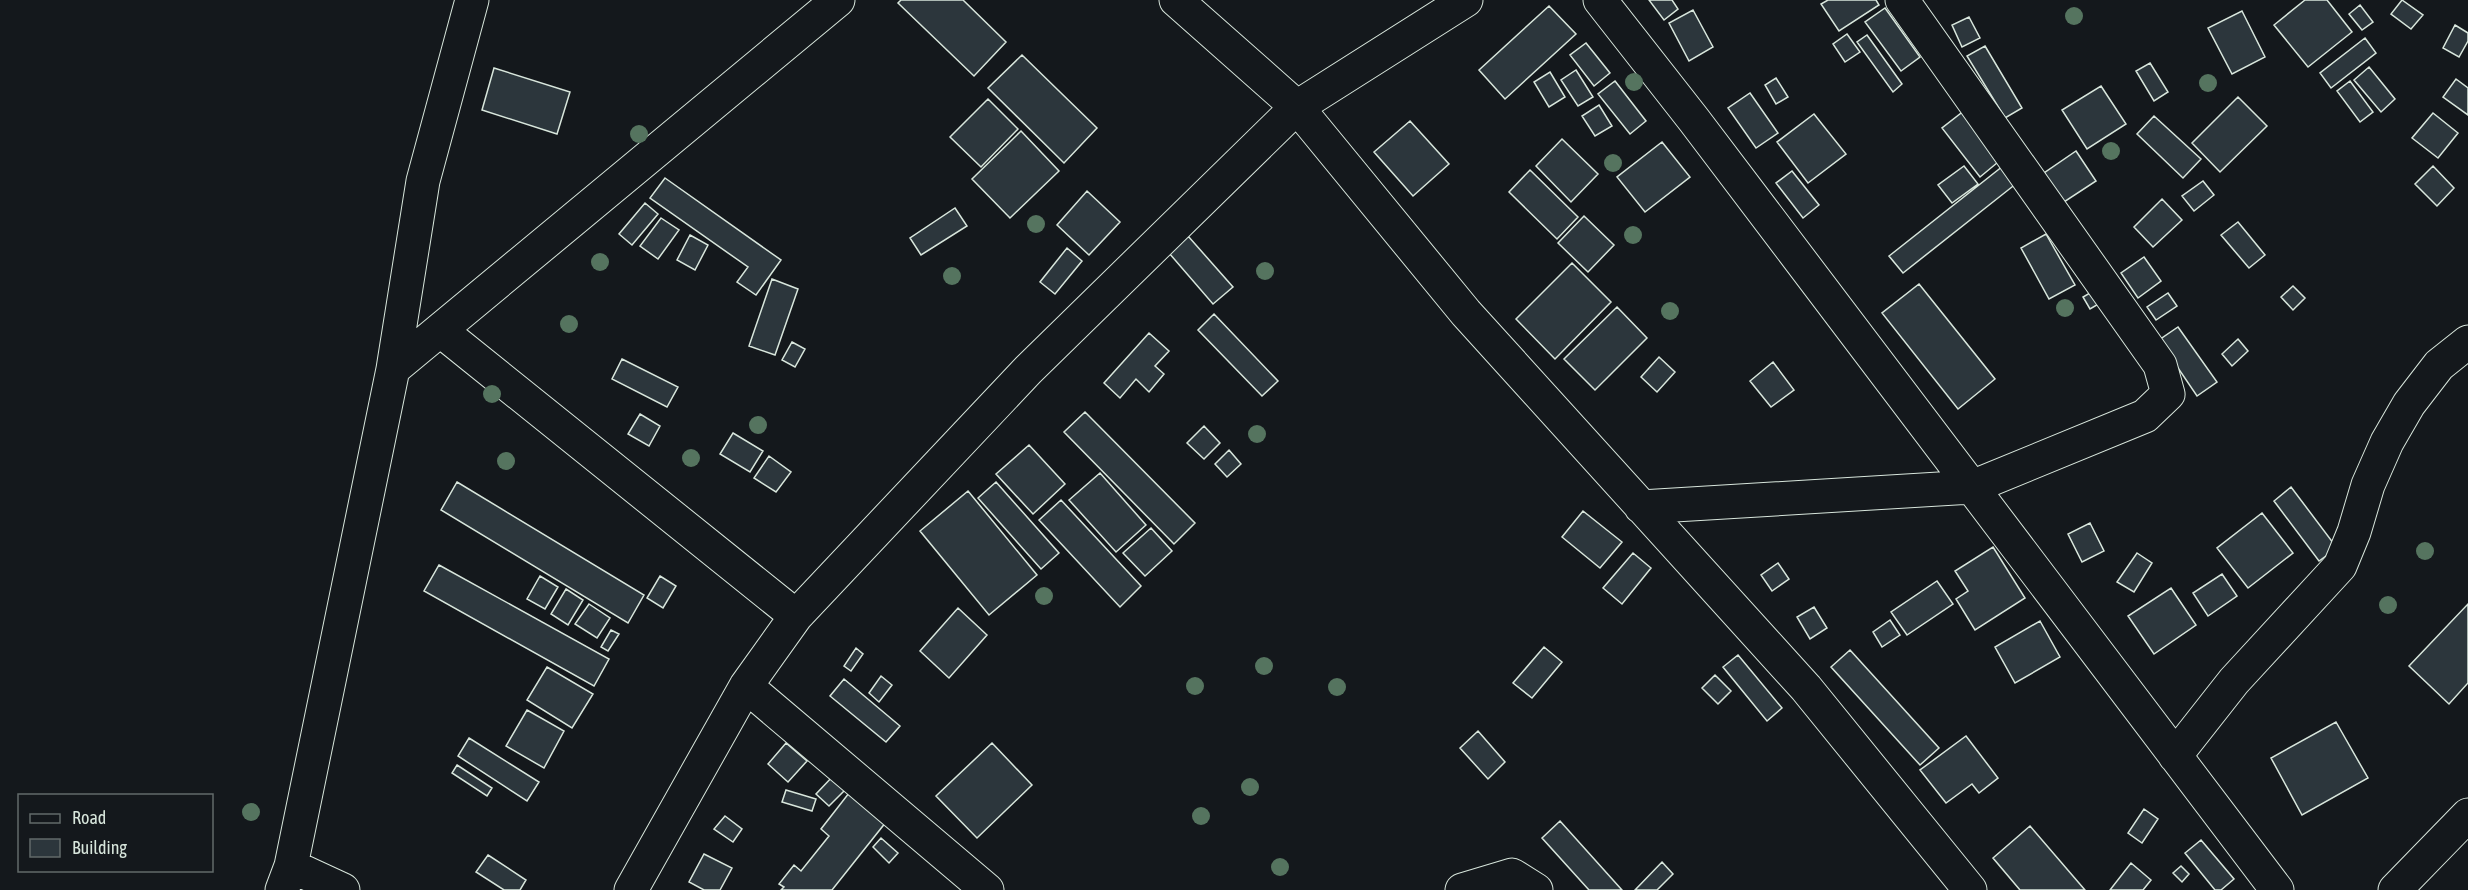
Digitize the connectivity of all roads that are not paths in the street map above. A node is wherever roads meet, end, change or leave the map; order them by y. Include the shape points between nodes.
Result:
1 (472, 0) edge
2 (838, 0) edge
3 (1176, 0) edge
4 (1466, 0) edge
5 (1600, 0) edge
6 (1902, 0) edge
7 (1297, 107) junction
8 (440, 330) junction
9 (2468, 342) edge
10 (393, 369) junction
11 (1972, 487) junction
12 (1641, 507) junction
13 (796, 616) junction
14 (746, 686) junction
15 (2175, 756) junction
16 (2468, 816) edge
17 (287, 878) edge
18 (343, 890) edge
19 (631, 890) edge
20 (987, 890) edge
21 (1462, 890) edge
22 (1536, 890) edge
23 (1970, 890) edge
24 (2277, 890) edge
25 (2395, 890) edge

1 - 10 street via 423,181
2 - 8 street
3 - 7 street
4 - 7 street
5 - 11 street
6 - 11 street via 2160,365 2168,394 2145,416
7 - 12 street via 1466,313
7 - 13 street via 1028,370
8 - 10 street
8 - 13 street
9 - 15 street via 2439,365 2404,413 2368,485 2340,566 2234,681
10 - 17 street
11 - 12 street
11 - 15 street
12 - 23 street via 1806,688
13 - 14 street
14 - 19 street
14 - 20 street
15 - 24 street
16 - 25 street
17 - 18 street
21 - 22 street via 1512,875

